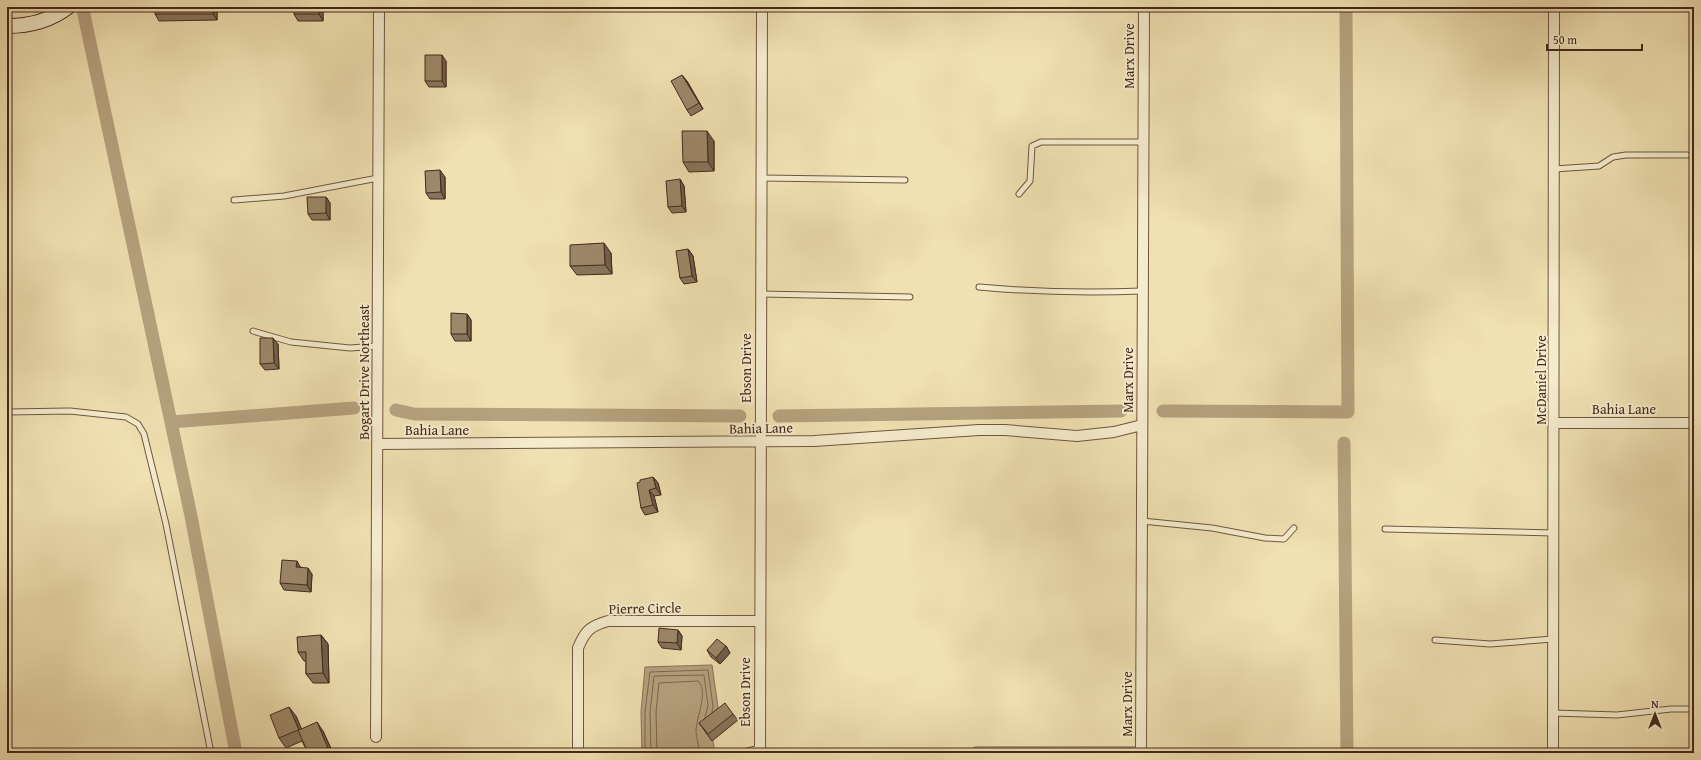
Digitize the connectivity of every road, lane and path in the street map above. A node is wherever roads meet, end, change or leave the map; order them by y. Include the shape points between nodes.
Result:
1 (68, 7) edge
2 (378, 7) edge
3 (762, 7) edge
4 (1144, 7) edge
5 (1554, 7) edge
6 (7, 26) edge
7 (1142, 142) junction
8 (1687, 155) dead end
9 (1554, 169) junction
10 (378, 178) junction
11 (760, 178) junction
12 (905, 180) dead end
13 (1020, 194) dead end
14 (234, 200) dead end
15 (979, 287) dead end
16 (1142, 292) junction
17 (760, 294) junction
18 (910, 297) dead end
19 (253, 331) dead end
20 (378, 346) junction
21 (7, 412) edge
22 (1555, 423) junction
23 (1694, 424) edge
24 (1142, 425) junction
25 (760, 442) junction
26 (378, 444) junction
27 (1142, 521) junction
28 (1294, 528) dead end
29 (1385, 530) dead end
30 (1554, 534) junction
31 (759, 621) junction
32 (1553, 639) junction
33 (1435, 640) dead end
34 (1694, 709) edge
35 (1553, 712) junction
36 (376, 737) dead end
37 (760, 750) edge
38 (976, 750) dead end
39 (1141, 752) edge
40 (211, 753) edge
41 (578, 753) edge
42 (739, 753) edge
43 (1553, 753) edge

1 - 6 street via 46,20
2 - 10 street, Bogart Drive Northeast
3 - 11 street, Ebson Drive
4 - 7 street, Marx Drive
5 - 9 street, McDaniel Drive
7 - 13 lane via 1041,142 1032,146 1030,181
7 - 16 street, Marx Drive
8 - 9 lane via 1626,155 1613,157 1599,166
9 - 22 street, McDaniel Drive
10 - 14 lane via 284,196
10 - 20 street, Bogart Drive Northeast
11 - 12 lane
11 - 17 street, Ebson Drive
15 - 16 lane via 1091,293
16 - 24 street, Marx Drive
17 - 18 lane
17 - 25 street, Ebson Drive
19 - 20 lane via 291,342 350,348
20 - 26 street, Bogart Drive Northeast
21 - 40 lane via 70,411 126,417 138,424 144,434 166,524
22 - 23 street, Bahia Lane
22 - 30 street, McDaniel Drive
24 - 25 street, Bahia Lane via 1114,432 1077,436 979,430
24 - 27 street, Marx Drive
25 - 26 street, Bahia Lane
25 - 31 street, Ebson Drive
26 - 36 street, Bogart Drive Northeast
27 - 28 lane via 1284,539
27 - 39 street, Marx Drive
29 - 30 lane
30 - 32 street, McDaniel Drive
31 - 37 street, Ebson Drive
31 - 41 street, Pierre Circle via 608,621 594,625 583,635 578,648
32 - 33 lane via 1490,644
32 - 35 street, McDaniel Drive
34 - 35 lane via 1617,715
35 - 43 street, McDaniel Drive
37 - 42 lane
38 - 39 lane

